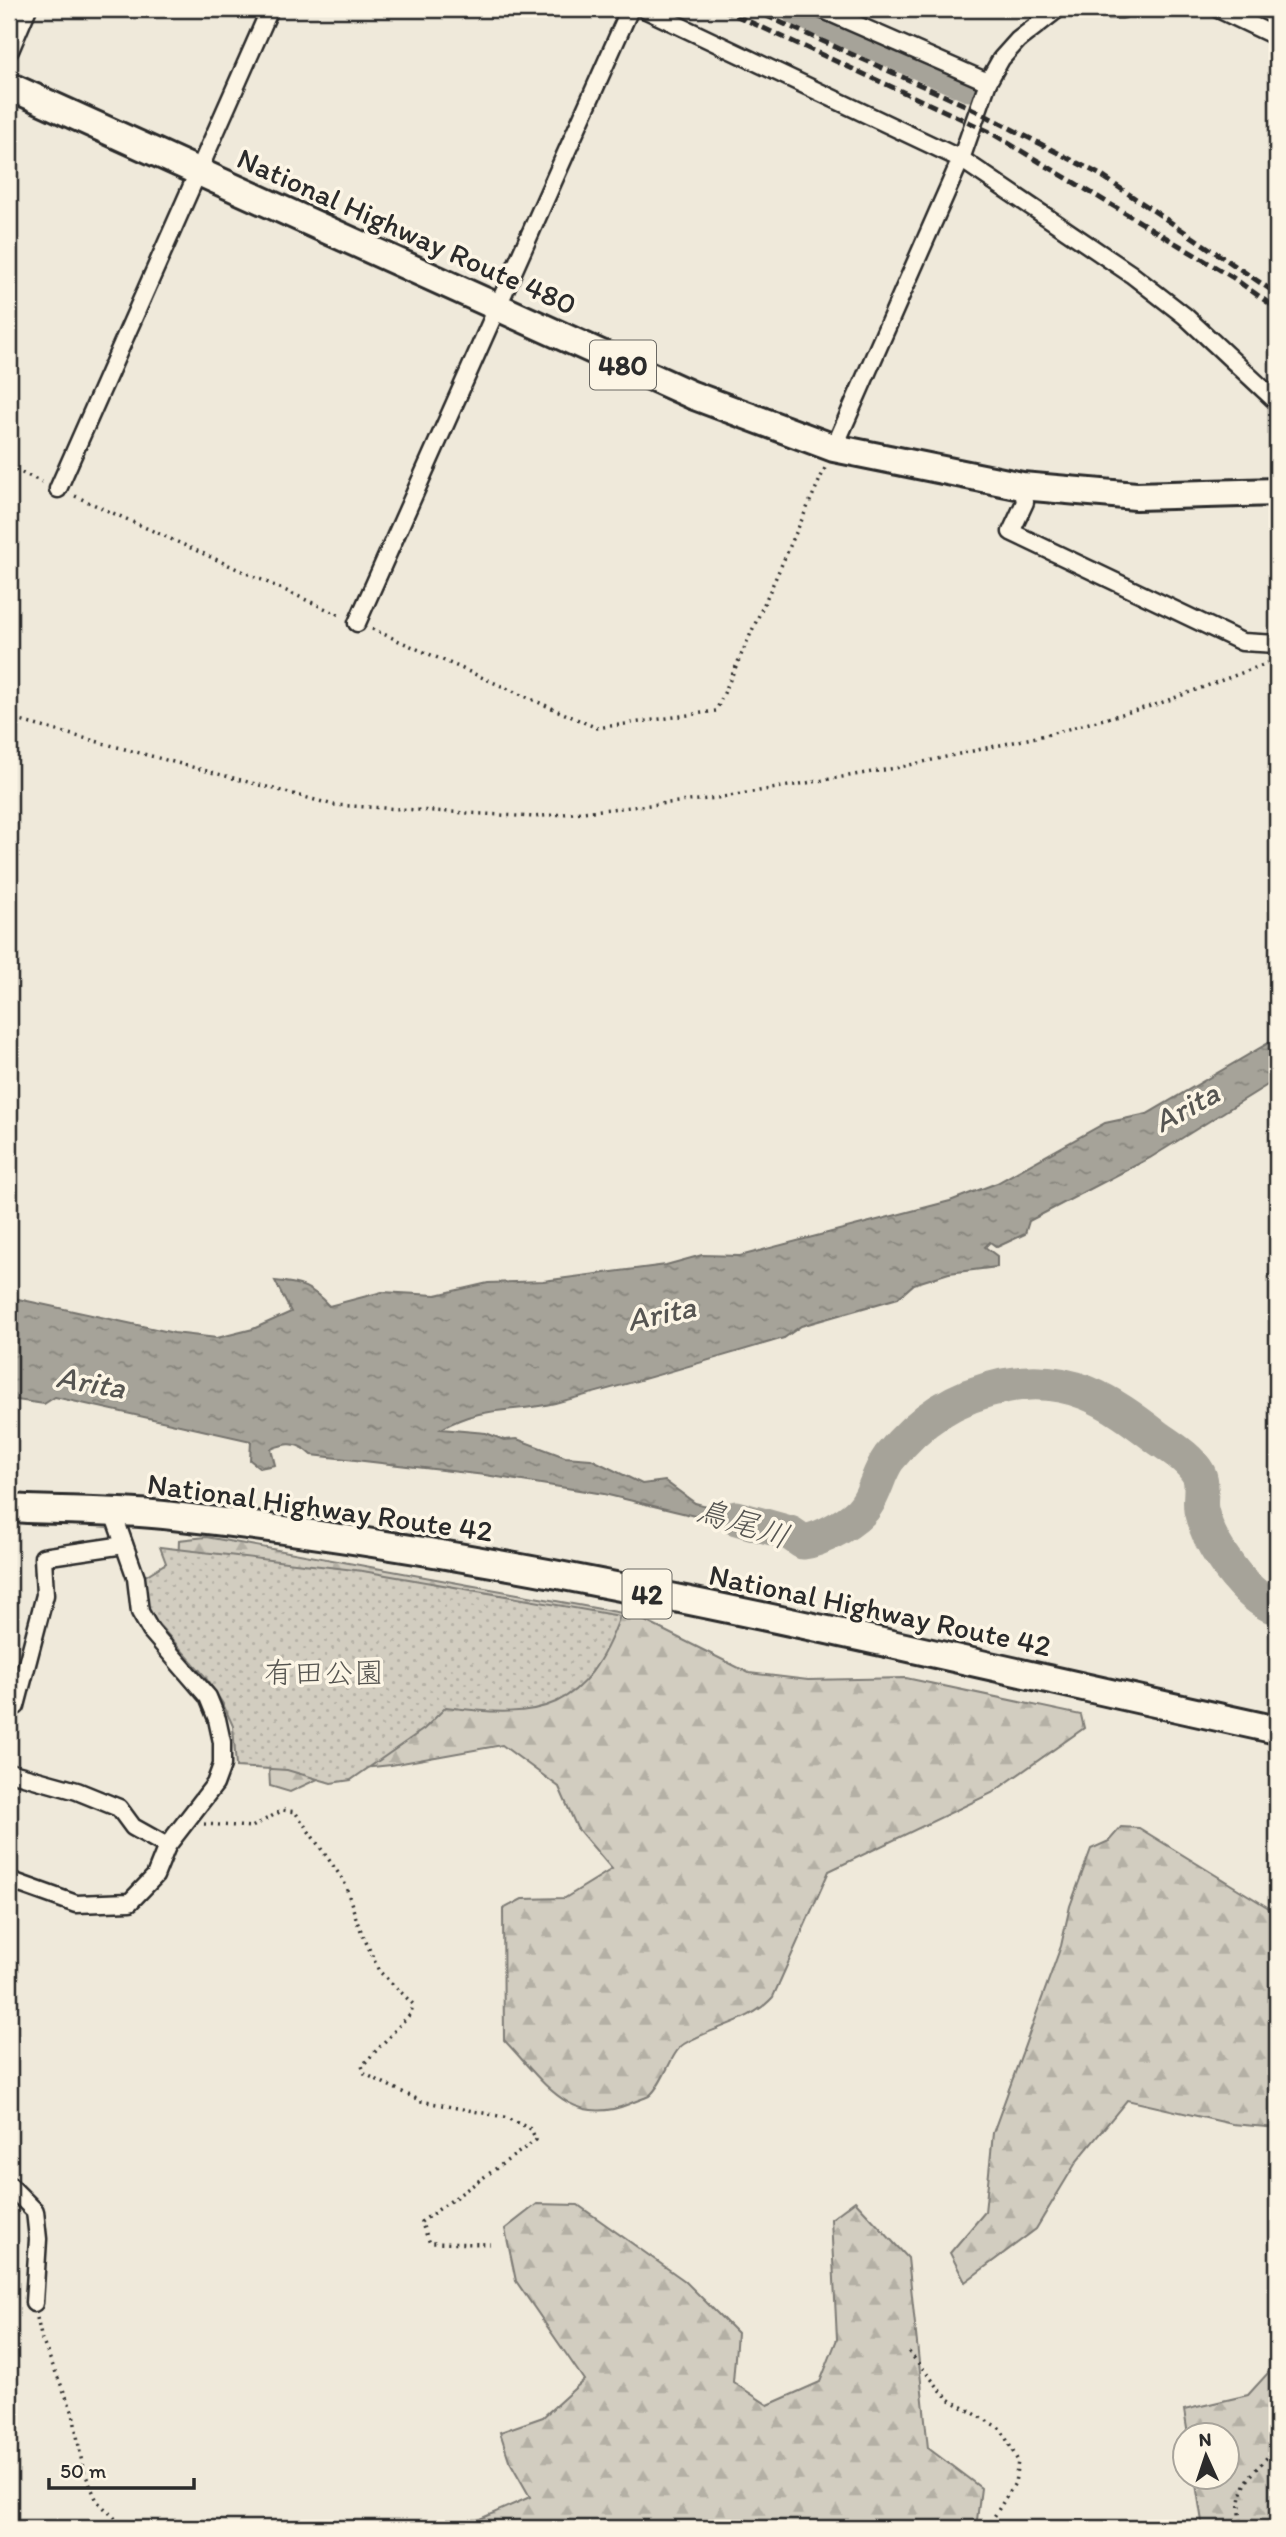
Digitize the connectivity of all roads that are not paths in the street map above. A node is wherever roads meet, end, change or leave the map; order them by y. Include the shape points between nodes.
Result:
1 (26, 9) edge
2 (270, 9) edge
3 (630, 9) edge
4 (644, 9) edge
5 (821, 9) edge
6 (1058, 9) edge
7 (1108, 9) edge
8 (1122, 9) edge
9 (1218, 9) edge
10 (1277, 37) edge
11 (9, 49) edge
12 (988, 82) junction
13 (9, 86) edge
14 (961, 159) junction
15 (196, 172) junction
16 (497, 309) junction
17 (1277, 402) edge
18 (834, 448) junction
19 (1022, 486) junction
20 (58, 489) road end
21 (1277, 492) edge
22 (357, 623) road end
23 (1277, 644) edge
24 (9, 1508) edge
25 (113, 1513) junction
26 (124, 1545) junction
27 (9, 1706) edge
28 (1277, 1730) edge
29 (9, 1772) edge
30 (167, 1846) junction
31 (9, 1881) edge
32 (9, 2185) edge
33 (34, 2302) road end

1 - 11 street
2 - 15 street
3 - 16 street
4 - 14 street
5 - 12 street
6 - 12 street via 1017,40
7 - 8 street
9 - 10 street
12 - 14 street
13 - 15 highway, National Highway Route 480 / 480
14 - 17 street via 1131,274 1185,316
14 - 18 street
15 - 16 highway, National Highway Route 480 / 480
15 - 20 street
16 - 18 highway, National Highway Route 480 / 480 via 692,395
16 - 22 street
18 - 19 highway, National Highway Route 480 / 480
19 - 21 highway, National Highway Route 480 / 480 via 1136,496
19 - 23 street via 1025,502 1011,532 1242,642
24 - 25 highway, National Highway Route 42 / 42
25 - 26 street
25 - 28 highway, National Highway Route 42 / 42 via 343,1538 506,1566
26 - 27 street via 43,1557 45,1595 16,1706
26 - 30 street via 136,1578 140,1612 208,1697 217,1718 222,1765 215,1784
29 - 30 street via 119,1808 133,1827
30 - 31 street via 155,1876 130,1902 76,1904
32 - 33 street via 35,2211

